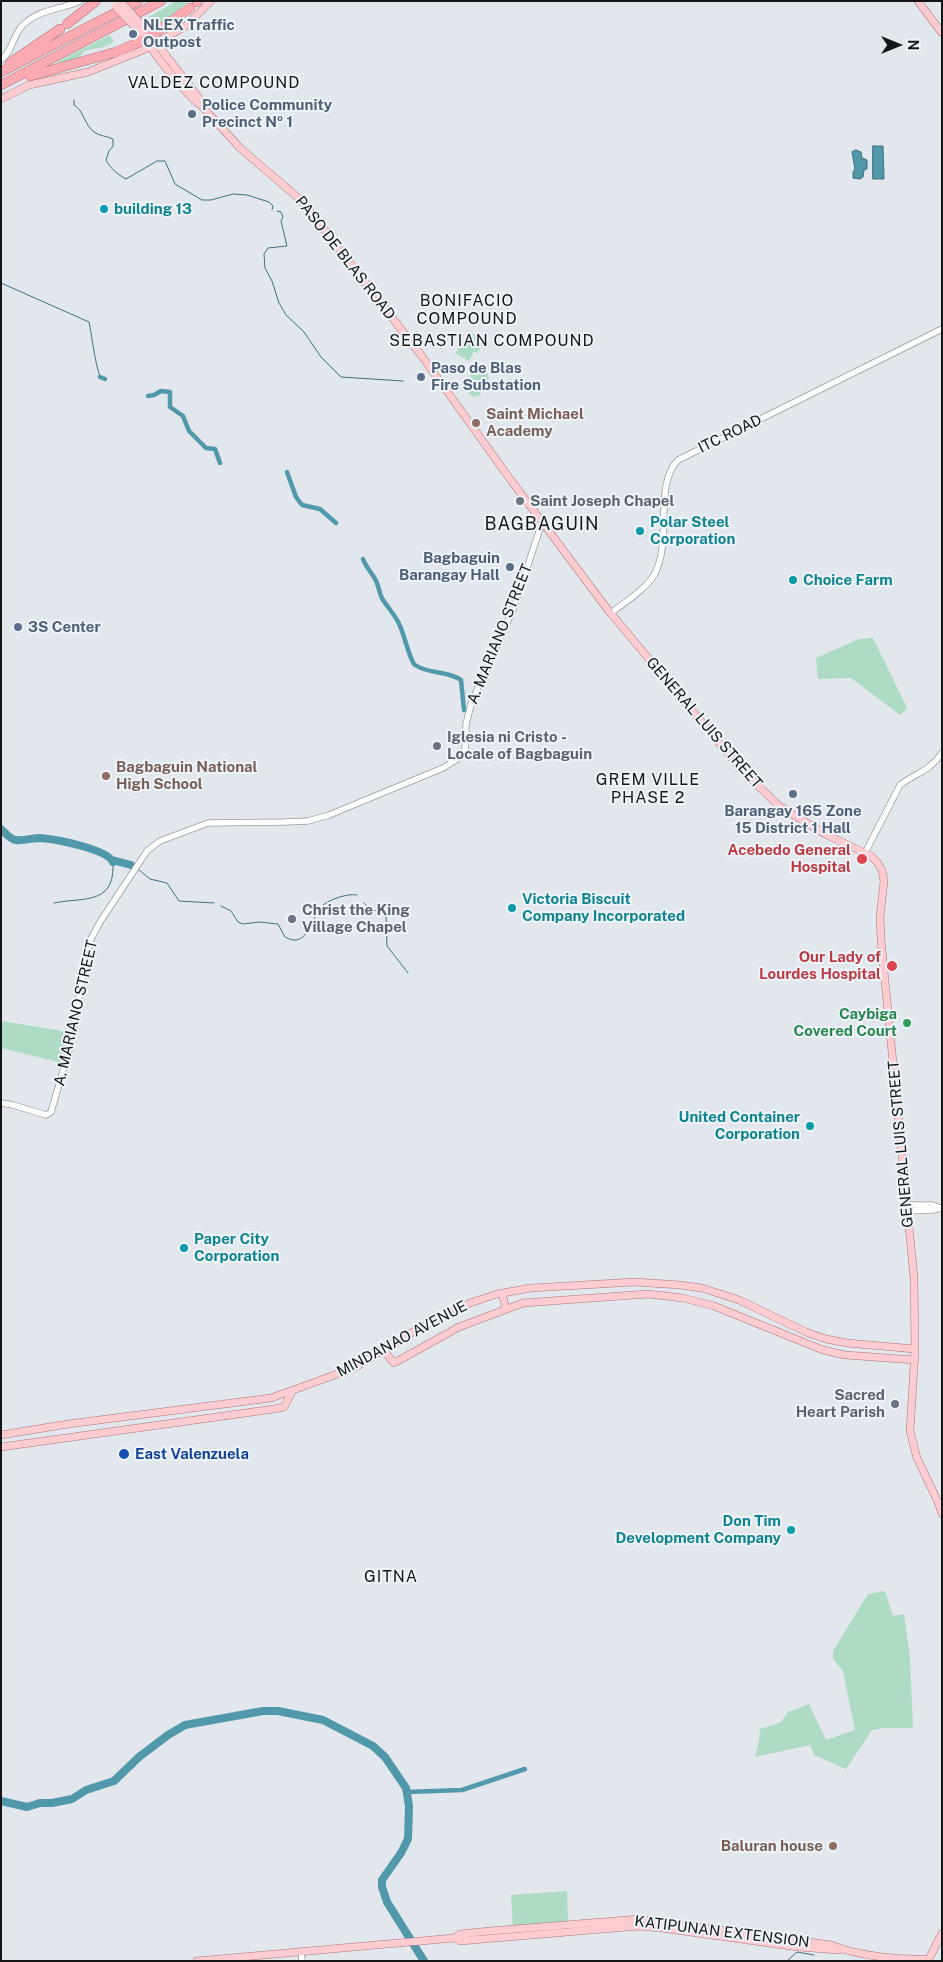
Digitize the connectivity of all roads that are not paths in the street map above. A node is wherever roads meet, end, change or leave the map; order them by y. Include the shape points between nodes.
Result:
1 (80, 1) edge
2 (96, 1) edge
3 (138, 1) edge
4 (161, 1) edge
5 (212, 1) edge
6 (918, 1) edge
7 (117, 3) edge
8 (190, 8) dead end
9 (171, 22) junction
10 (175, 32) junction
11 (942, 33) edge
12 (150, 41) junction
13 (1, 60) edge
14 (1, 68) edge
15 (1, 72) edge
16 (1, 86) edge
17 (1, 99) edge
18 (942, 329) edge
19 (507, 475) joint
20 (542, 522) junction
21 (611, 613) junction
22 (942, 753) edge
23 (865, 853) junction
24 (1, 1103) edge
25 (906, 1208) junction
26 (941, 1208) edge
27 (502, 1293) junction
28 (506, 1309) junction
29 (766, 1313) junction
30 (761, 1324) junction
31 (912, 1349) junction
32 (384, 1351) junction
33 (911, 1360) junction
34 (293, 1389) junction
35 (183, 1410) junction
36 (184, 1422) junction
37 (32, 1430) junction
38 (1, 1435) edge
39 (34, 1442) junction
40 (1, 1447) edge
41 (942, 1514) edge
42 (942, 1932) edge
43 (301, 1951) junction
44 (928, 1960) edge
45 (197, 1961) edge
46 (302, 1961) edge

1 - 13 street via 46,10 27,22 18,32 7,56
2 - 14 highway
3 - 15 highway
4 - 16 highway
5 - 10 main road
6 - 11 main road
7 - 12 main road, PASO DE BLAS ROAD, bridge
8 - 9 highway
9 - 10 main road via 171,29
9 - 12 highway
10 - 12 main road
12 - 16 highway
12 - 17 main road via 88,72 29,86
12 - 19 main road, PASO DE BLAS ROAD via 240,148 306,206
18 - 21 street, ITC ROAD via 678,460 668,475 658,567 650,580
19 - 20 main road, GENERAL LUIS STREET
20 - 21 main road, GENERAL LUIS STREET
20 - 24 street, A. MARIANO STREET via 516,605 472,701 466,724 465,750 459,758 443,768 329,815 308,821 254,824 216,821 174,834 151,846 95,930 88,948 70,1046 50,1115
21 - 23 main road, GENERAL LUIS STREET via 761,790 803,821
22 - 23 street via 926,771 900,785
23 - 25 main road, GENERAL LUIS STREET via 877,862 883,875 881,940
25 - 26 street
25 - 31 main road, GENERAL LUIS STREET via 914,1278
27 - 28 main road
27 - 29 main road, MINDANAO AVENUE via 635,1282 680,1285 702,1288 739,1300
27 - 32 main road, MINDANAO AVENUE via 437,1318
28 - 30 main road, MINDANAO AVENUE via 532,1301 654,1295 714,1306
28 - 32 main road, MINDANAO AVENUE via 460,1327 394,1362
29 - 30 main road
29 - 31 main road, MINDANAO AVENUE via 826,1339
30 - 33 main road, MINDANAO AVENUE via 824,1350 845,1355
31 - 33 main road, GENERAL LUIS STREET
32 - 34 main road, MINDANAO AVENUE via 354,1368
33 - 41 main road, GENERAL LUIS STREET via 912,1440
34 - 35 main road, MINDANAO AVENUE via 271,1398
34 - 36 main road via 284,1407
35 - 36 main road
35 - 37 main road, MINDANAO AVENUE
36 - 39 main road
37 - 38 main road, MINDANAO AVENUE
37 - 39 main road
39 - 40 main road
42 - 44 main road
43 - 44 main road, KATIPUNAN EXTENSION via 639,1926
43 - 45 main road, KATIPUNAN EXTENSION
43 - 46 street

